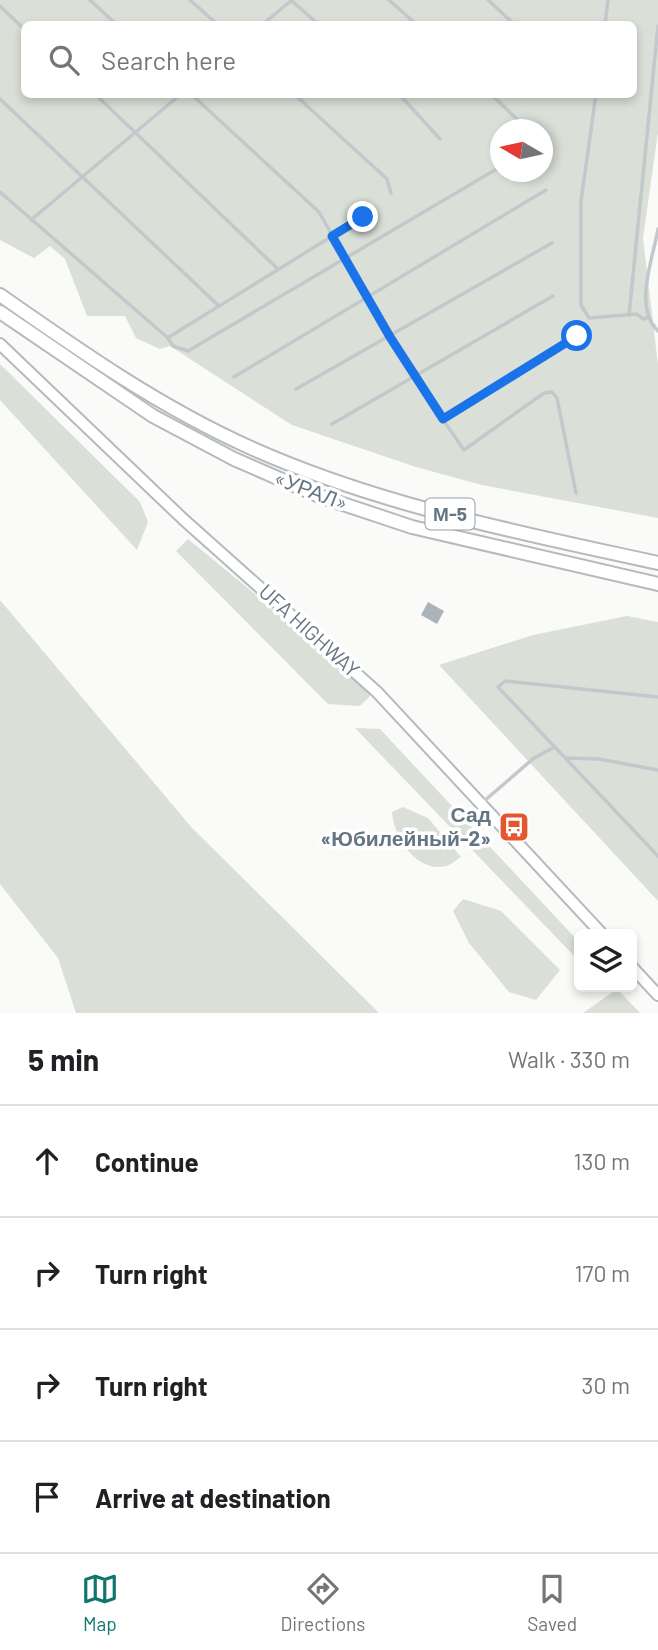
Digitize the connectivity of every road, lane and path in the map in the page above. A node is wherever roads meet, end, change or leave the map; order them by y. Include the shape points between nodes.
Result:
1 (90, 0) edge
2 (190, 0) edge
3 (291, 0) edge
4 (389, 0) edge
5 (488, 0) edge
6 (608, 0) edge
7 (0, 6) edge
8 (113, 21) edge
9 (214, 21) edge
10 (266, 21) edge
11 (315, 21) edge
12 (413, 21) edge
13 (511, 21) edge
14 (605, 21) edge
15 (21, 26) edge
16 (658, 26) edge
17 (99, 98) edge
18 (176, 98) edge
19 (195, 98) edge
20 (298, 98) edge
21 (403, 98) edge
22 (495, 98) edge
23 (595, 98) edge
24 (0, 99) edge
25 (517, 119) edge
26 (136, 132) junction
27 (440, 139) dead end
28 (490, 173) edge
29 (83, 176) junction
30 (546, 190) dead end
31 (0, 192) edge
32 (391, 193) dead end
33 (363, 217) dead end
34 (31, 220) junction
35 (658, 229) edge
36 (332, 236) junction
37 (552, 243) dead end
38 (346, 259) junction
39 (278, 269) junction
40 (0, 295) edge
41 (553, 296) dead end
42 (367, 297) junction
43 (219, 306) junction
44 (629, 315) junction
45 (2, 316) edge
46 (649, 317) junction
47 (658, 331) edge
48 (577, 336) dead end
49 (390, 337) junction
50 (168, 338) junction
51 (0, 344) edge
52 (412, 375) junction
53 (234, 377) dead end
54 (296, 389) dead end
55 (443, 419) junction
56 (332, 424) dead end
57 (576, 493) dead end
58 (657, 562) edge
59 (658, 584) edge
60 (658, 697) edge
61 (553, 748) junction
62 (566, 758) junction
63 (658, 770) edge
64 (481, 804) junction
65 (658, 856) edge
66 (597, 929) edge
67 (637, 972) edge
68 (658, 995) edge

1 - 8 lane
2 - 9 lane
3 - 10 lane
3 - 11 lane
4 - 12 lane
5 - 13 lane
6 - 14 lane
7 - 15 lane
16 - 44 lane
17 - 26 lane
18 - 26 lane
19 - 36 lane via 320,212
20 - 32 lane via 387,179
21 - 27 lane
22 - 25 lane
23 - 44 lane via 581,201 581,305 589,318
24 - 29 lane
26 - 29 lane
26 - 39 lane
28 - 38 lane
29 - 34 lane
29 - 43 lane
30 - 42 lane
31 - 34 lane
33 - 36 lane
34 - 50 lane
35 - 46 lane via 647,288
36 - 38 lane
36 - 39 lane
37 - 49 lane
38 - 42 lane
38 - 50 lane via 188,351 173,346
39 - 43 lane
40 - 58 main road, «УРАЛ» / М-5 via 166,405 250,448 443,513
41 - 52 lane
42 - 49 lane
42 - 53 lane
43 - 50 lane
44 - 46 lane
45 - 59 main road, «УРАЛ» / М-5 via 153,416 318,496 412,527
46 - 47 lane
48 - 55 lane
49 - 52 lane
49 - 54 lane
51 - 64 main road, UFA HIGHWAY via 183,519 377,692
52 - 55 lane
52 - 56 lane
55 - 57 lane via 464,450 544,393 552,392
60 - 61 lane via 505,681 498,687
61 - 62 lane
61 - 64 lane via 534,758
62 - 63 lane
62 - 65 lane
64 - 66 main road, UFA HIGHWAY
67 - 68 main road

